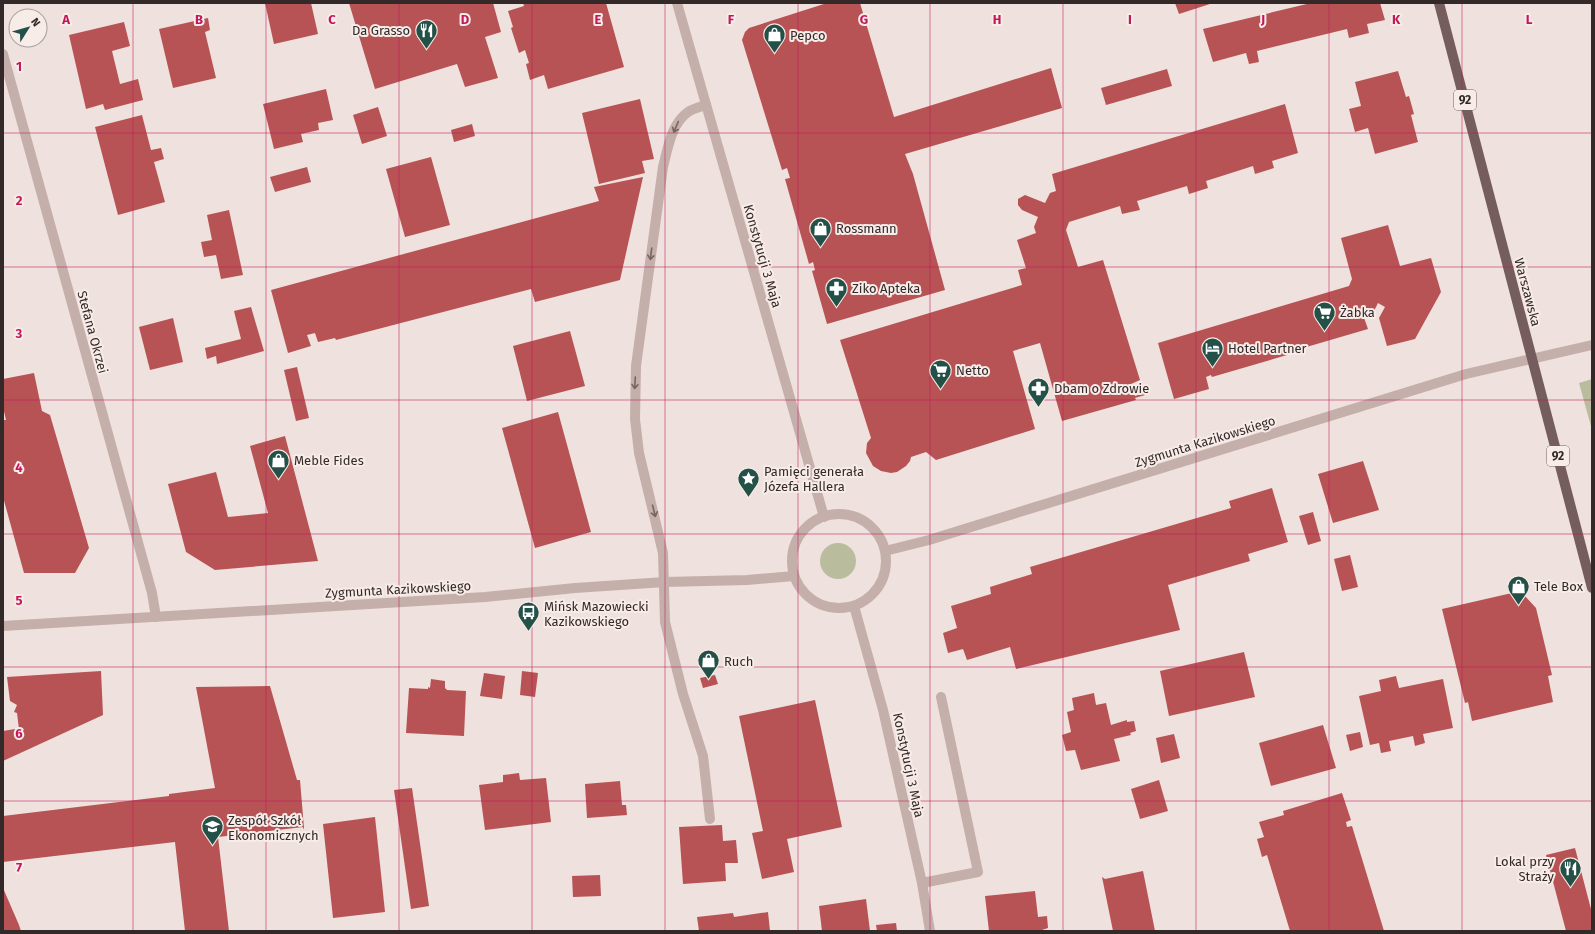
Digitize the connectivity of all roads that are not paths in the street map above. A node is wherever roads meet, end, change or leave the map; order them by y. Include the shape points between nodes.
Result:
1 (677, 3) edge
2 (1439, 3) edge
3 (3, 54) edge
4 (706, 106) junction
5 (1592, 345) edge
6 (1533, 358) junction
7 (824, 517) junction
8 (885, 551) junction
9 (794, 576) junction
10 (665, 582) junction
11 (1592, 588) edge
12 (854, 606) junction
13 (156, 616) junction
14 (3, 626) edge
15 (941, 697) dead end
16 (710, 819) dead end
17 (922, 882) junction
18 (930, 931) edge

1 - 4 street, Konstytucji 3 Maja
2 - 6 main road, Warszawska / 92
3 - 13 street, Stefana Okrzei via 152,593
4 - 7 street, Konstytucji 3 Maja
4 -> 10 street via 688,111 678,121 670,139 663,167 636,366 635,419 639,453 663,553
5 - 6 street, Zygmunta Kazikowskiego
6 - 8 street, Zygmunta Kazikowskiego via 1466,374 929,540
6 - 11 main road, Warszawska / 92
7 - 8 street via 838,514 853,516 866,523 876,533
7 - 9 street via 811,524 801,534 794,548
8 - 12 street via 884,575 877,588 867,599
9 - 10 street, Zygmunta Kazikowskiego
9 - 12 street via 801,589 812,600 825,606
10 - 13 street, Zygmunta Kazikowskiego via 493,597
10 - 16 street via 665,622 683,694 703,756
12 - 17 street, Konstytucji 3 Maja via 884,710
13 - 14 street, Zygmunta Kazikowskiego
15 - 17 street via 978,872
17 - 18 street, Konstytucji 3 Maja

